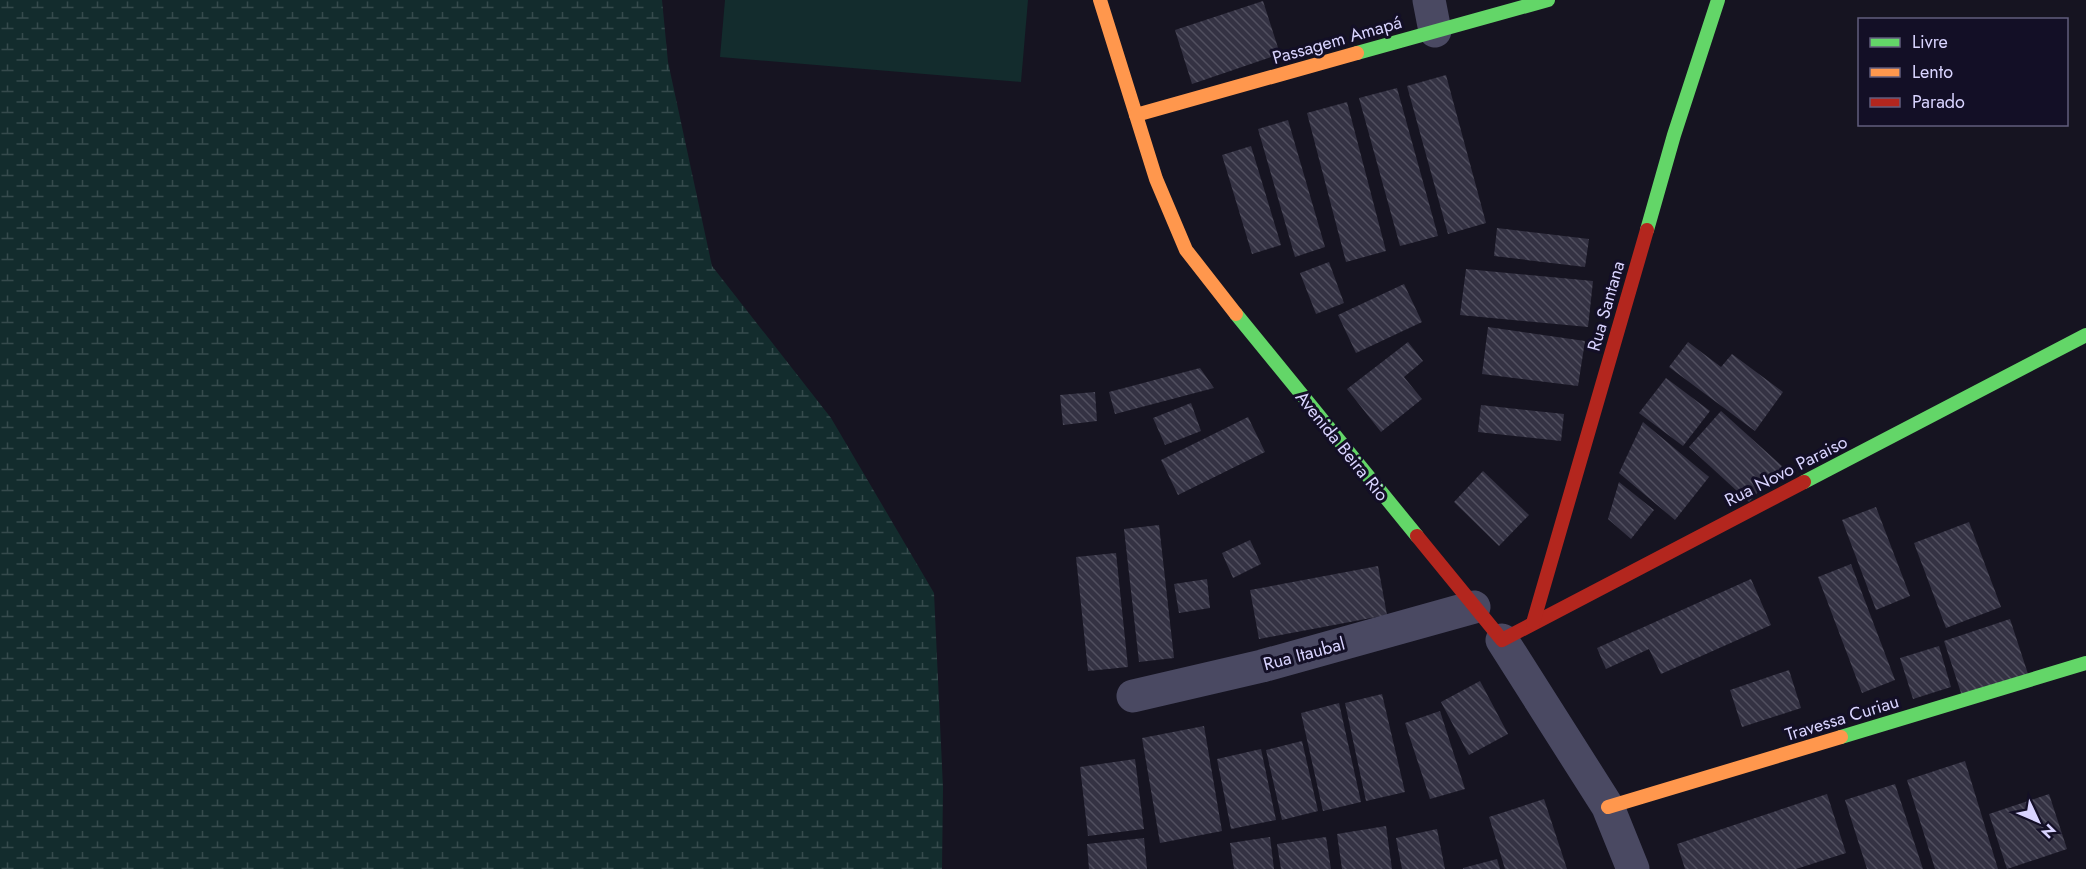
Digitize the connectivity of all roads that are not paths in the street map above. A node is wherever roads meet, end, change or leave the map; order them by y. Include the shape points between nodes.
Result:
1 (1100, 0) edge
2 (1548, 0) edge
3 (1718, 0) edge
4 (1432, 15) edge
5 (1136, 115) junction
6 (2086, 335) edge
7 (1474, 607) junction
8 (1533, 623) junction
9 (1502, 640) junction
10 (2086, 663) edge
11 (1134, 696) dead end
12 (1608, 807) junction
13 (1633, 869) edge

1 - 5 street, Avenida Beira Rio
2 - 4 street, Passagem Amapá
3 - 8 street, Rua Santana via 1674,135
4 - 5 street, Passagem Amapá
5 - 7 street, Avenida Beira Rio via 1156,179 1186,250
6 - 8 street, Rua Novo Paraiso
7 - 9 street, Avenida Beira Rio
7 - 11 street, Rua Itaubal via 1262,666
8 - 9 street, Rua Novo Paraiso
9 - 12 street, Avenida Beira Rio
10 - 12 street, Travessa Curiau
12 - 13 street, Avenida Beira Rio

